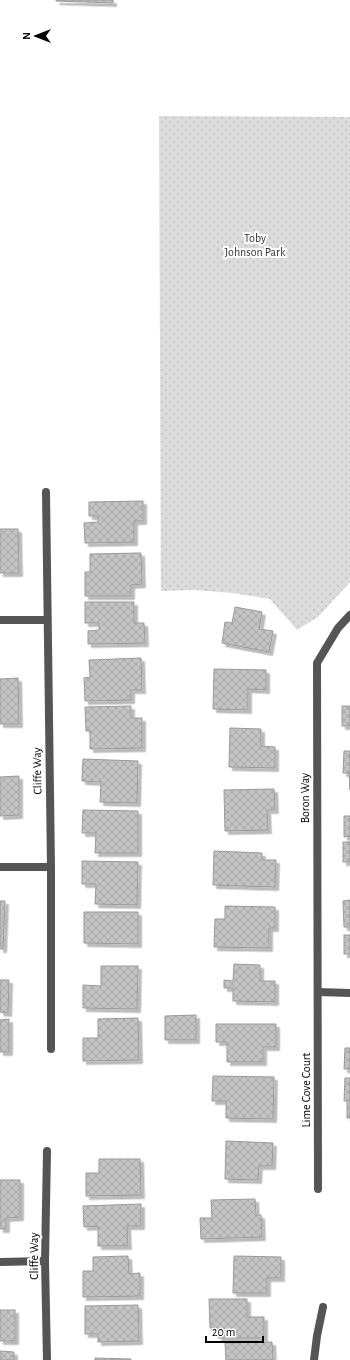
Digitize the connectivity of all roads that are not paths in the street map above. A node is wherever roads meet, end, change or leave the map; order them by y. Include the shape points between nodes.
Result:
1 (46, 492) dead end
2 (350, 615) edge
3 (0, 620) edge
4 (47, 620) junction
5 (0, 867) edge
6 (51, 867) junction
7 (318, 992) junction
8 (350, 993) edge
9 (50, 1049) dead end
10 (47, 1151) dead end
11 (318, 1189) dead end
12 (45, 1261) junction
13 (0, 1262) edge
14 (324, 1307) dead end
15 (47, 1360) edge
16 (314, 1360) edge

1 - 4 street, Cliffe Way
2 - 7 street, Boron Way via 338,628 317,663
3 - 4 street
4 - 6 street, Cliffe Way
5 - 6 street
6 - 9 street, Cliffe Way
7 - 8 street
7 - 11 street, Lime Cove Court
10 - 12 street, Cliffe Way
12 - 13 street
12 - 15 street, Cliffe Way
14 - 16 street

